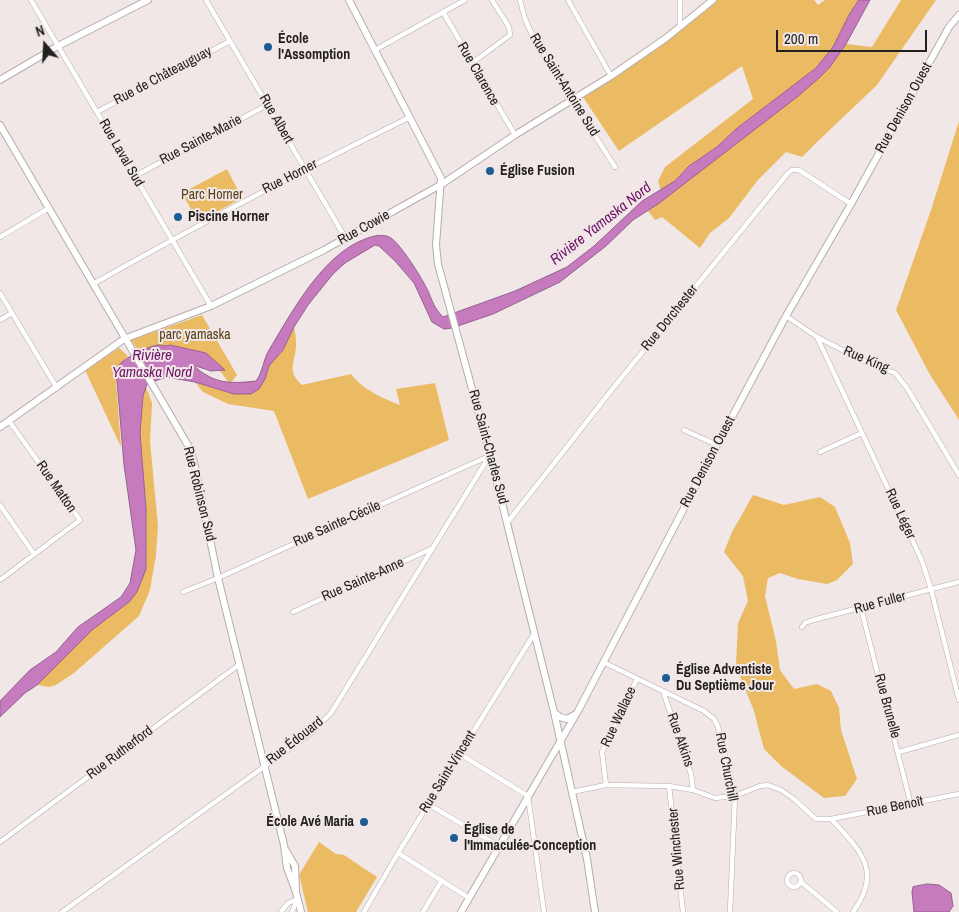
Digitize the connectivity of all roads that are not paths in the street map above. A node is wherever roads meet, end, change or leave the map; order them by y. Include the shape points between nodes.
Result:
1 (31, 0) edge
2 (148, 0) edge
3 (206, 0) edge
4 (349, 0) edge
5 (465, 0) edge
6 (492, 0) edge
7 (520, 0) edge
8 (568, 0) edge
9 (680, 0) edge
10 (713, 0) edge
11 (443, 12) junction
12 (959, 15) edge
13 (680, 27) junction
14 (230, 41) junction
15 (58, 46) junction
16 (375, 50) junction
17 (472, 63) junction
18 (611, 76) junction
19 (0, 80) edge
20 (572, 100) junction
21 (267, 105) junction
22 (97, 112) junction
23 (410, 117) junction
24 (0, 125) edge
25 (515, 135) junction
26 (615, 167) dead end
27 (305, 169) junction
28 (135, 176) junction
29 (442, 184) junction
30 (851, 204) junction
31 (49, 208) junction
32 (0, 237) edge
33 (346, 238) junction
34 (172, 239) junction
35 (94, 284) junction
36 (0, 293) edge
37 (211, 306) junction
38 (12, 313) junction
39 (786, 316) junction
40 (0, 320) edge
41 (817, 338) junction
42 (127, 341) junction
43 (56, 388) junction
44 (9, 421) junction
45 (0, 427) edge
46 (684, 430) dead end
47 (862, 433) junction
48 (717, 445) junction
49 (820, 452) dead end
50 (490, 456) junction
51 (959, 475) edge
52 (0, 505) edge
53 (507, 523) junction
54 (433, 548) junction
55 (34, 554) junction
56 (218, 578) junction
57 (0, 580) edge
58 (959, 582) edge
59 (931, 589) junction
60 (183, 592) dead end
61 (861, 608) junction
62 (293, 612) dead end
63 (802, 627) dead end
64 (535, 634) junction
65 (603, 662) junction
66 (240, 664) junction
67 (638, 679) junction
68 (663, 691) junction
69 (959, 698) edge
70 (578, 710) junction
71 (554, 712) junction
72 (959, 735) edge
73 (560, 742) junction
74 (899, 752) junction
75 (460, 754) junction
76 (264, 765) junction
77 (606, 785) junction
78 (669, 786) junction
79 (693, 790) junction
80 (572, 792) junction
81 (959, 794) edge
82 (528, 796) junction
83 (735, 796) junction
84 (428, 804) junction
85 (912, 805) junction
86 (831, 819) junction
87 (0, 842) edge
88 (499, 846) junction
89 (398, 853) junction
90 (442, 880) junction
91 (801, 882) dead end
92 (297, 895) junction
93 (469, 898) junction
94 (62, 912) edge
95 (281, 912) edge
96 (292, 912) edge
97 (301, 912) edge
98 (364, 912) edge
99 (423, 912) edge
100 (461, 912) edge
101 (544, 912) edge
102 (595, 912) edge
103 (682, 912) edge
104 (730, 912) edge
105 (837, 912) edge
106 (853, 912) edge

1 - 15 street, Rue Laval Sud
2 - 15 street
3 - 14 street, Rue Albert
4 - 16 street, Rue Saint-Charles Sud
5 - 11 street
6 - 17 street via 509,27 510,35
7 - 20 street, Rue Saint-Antoine Sud via 536,41
8 - 18 street
9 - 13 street
10 - 13 street, Rue Cowie
11 - 16 street
11 - 17 street, Rue Clarence
12 - 30 street, Rue Denison Ouest via 949,27
13 - 18 street, Rue Cowie
14 - 21 street, Rue Albert
14 - 22 street, Rue de Châteauguay
15 - 19 street
15 - 22 street, Rue Laval Sud
16 - 23 street, Rue Saint-Charles Sud
17 - 25 street, Rue Clarence
18 - 20 street, Rue Cowie
20 - 25 street, Rue Cowie
20 - 26 street, Rue Saint-Antoine Sud
21 - 27 street, Rue Albert
21 - 28 street, Rue Sainte-Marie
22 - 28 street, Rue Laval Sud
23 - 27 street, Rue Horner
23 - 29 street, Rue Saint-Charles Sud
24 - 31 street, Rue Robinson Sud
25 - 29 street, Rue Cowie
27 - 33 street, Rue Albert
27 - 34 street, Rue Horner
28 - 34 street, Rue Laval Sud
29 - 33 street, Rue Cowie
29 - 50 street, Rue Saint-Charles Sud via 436,245 438,264
30 - 39 street, Rue Denison Ouest
30 - 53 street, Rue Dorchester via 799,170 788,173
31 - 32 street
31 - 35 street, Rue Robinson Sud
33 - 37 street, Rue Cowie
34 - 35 street, Rue Horner
34 - 37 street, Rue Laval Sud
35 - 42 street, Rue Robinson Sud
36 - 38 street
37 - 42 street, Rue Cowie
38 - 40 street
38 - 43 street
39 - 41 street, Rue King
39 - 48 street, Rue Denison Ouest
41 - 47 street, Rue Léger
41 - 51 street, Rue King via 870,364 895,372
42 - 43 street, Rue Cowie via 114,345
42 - 56 street, Rue Robinson Sud via 189,447
43 - 44 street, Rue Cowie
44 - 45 street, Rue Cowie
44 - 55 street, Rue Matton via 80,520
46 - 48 street
47 - 49 street
47 - 59 street, Rue Léger via 922,561
48 - 65 street, Rue Denison Ouest
50 - 53 street, Rue Saint-Charles Sud
50 - 54 street, Rue Édouard
50 - 56 street, Rue Sainte-Cécile
52 - 55 street
53 - 64 street, Rue Saint-Charles Sud
54 - 62 street, Rue Sainte-Anne
54 - 76 street, Rue Édouard via 331,713 311,733
55 - 57 street, Rue Matton
56 - 60 street, Rue Sainte-Cécile
56 - 66 street, Rue Robinson Sud
58 - 59 street, Rue Fuller
59 - 61 street, Rue Fuller
59 - 69 street, Rue Léger
61 - 63 street, Rue Fuller via 813,620
61 - 74 street, Rue Brunelle
64 - 71 street, Rue Saint-Charles Sud
64 - 75 street, Rue Saint-Vincent
65 - 67 street, Rue Churchill
65 - 70 street, Rue Denison Ouest
66 - 76 street, Rue Robinson Sud
66 - 87 street, Rue Rutherford
67 - 68 street, Rue Churchill
67 - 77 street, Rue Wallace via 602,752
68 - 79 street, Rue Atkins via 691,774
68 - 83 street, Rue Churchill via 704,711 714,720
70 - 71 street via 567,719
70 - 73 street, Rue Denison Ouest
71 - 73 street, Rue Saint-Charles Sud
72 - 74 street
73 - 80 street, Rue Saint-Charles Sud
73 - 82 street, Rue Denison Ouest
74 - 85 street, Rue Brunelle
75 - 82 street
75 - 84 street, Rue Saint-Vincent
76 - 92 street, Rue Robinson Sud via 284,846 286,868
76 - 94 street, Rue Édouard
77 - 78 street
77 - 80 street
78 - 79 street
78 - 103 street, Rue Winchester
79 - 83 street via 715,798
80 - 102 street, Rue Saint-Charles Sud via 588,859
81 - 85 street, Rue Benoît
82 - 88 street, Rue Denison Ouest
82 - 101 street
83 - 86 street via 768,785 794,798 816,818
83 - 104 street, Rue Churchill
84 - 88 street
84 - 89 street, Rue Saint-Vincent
85 - 86 street, Rue Benoît
86 - 106 street via 853,842 868,874 864,895
88 - 93 street, Rue Denison Ouest
89 - 90 street
89 - 98 street, Rue Saint-Vincent
90 - 93 street
90 - 99 street
91 - 105 street
92 - 95 street
92 - 96 street
92 - 97 street, Rue Robinson Sud
93 - 100 street, Rue Denison Ouest

